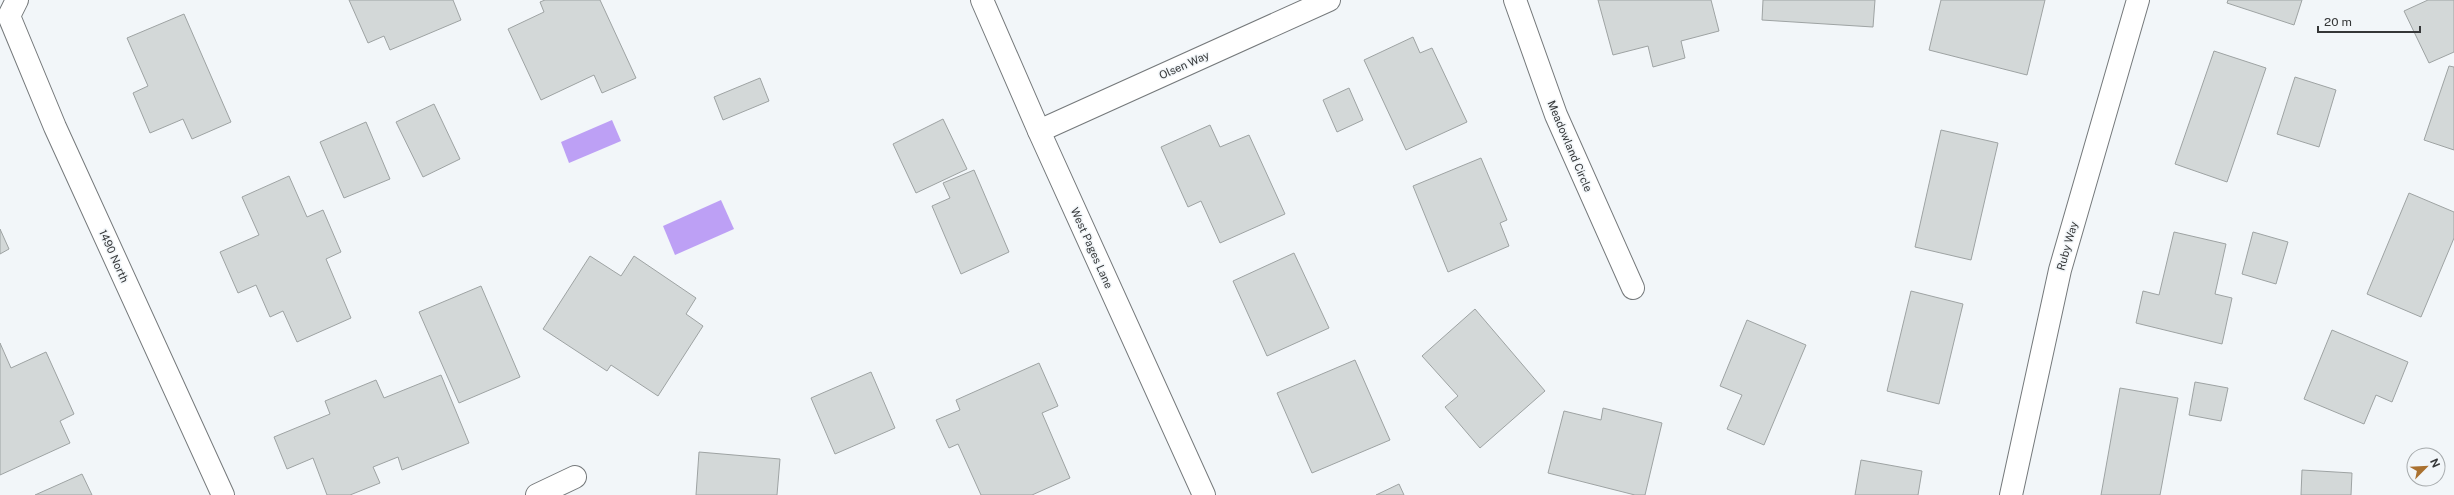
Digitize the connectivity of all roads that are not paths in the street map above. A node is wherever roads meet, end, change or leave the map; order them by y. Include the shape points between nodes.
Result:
1 (982, 0) edge
2 (1329, 0) edge
3 (1515, 0) edge
4 (2138, 0) edge
5 (13, 8) edge
6 (1039, 131) junction
7 (1633, 288) dead end
8 (575, 477) dead end
9 (223, 495) edge
10 (537, 495) edge
11 (1204, 495) edge
12 (2011, 495) edge

1 - 6 street, West Pages Lane
2 - 6 street, Olsen Way
3 - 7 street, Meadowland Circle via 1556,115
4 - 12 street, Ruby Way via 2060,270
5 - 9 street, 1490 North via 56,127
6 - 11 street, West Pages Lane
8 - 10 street

